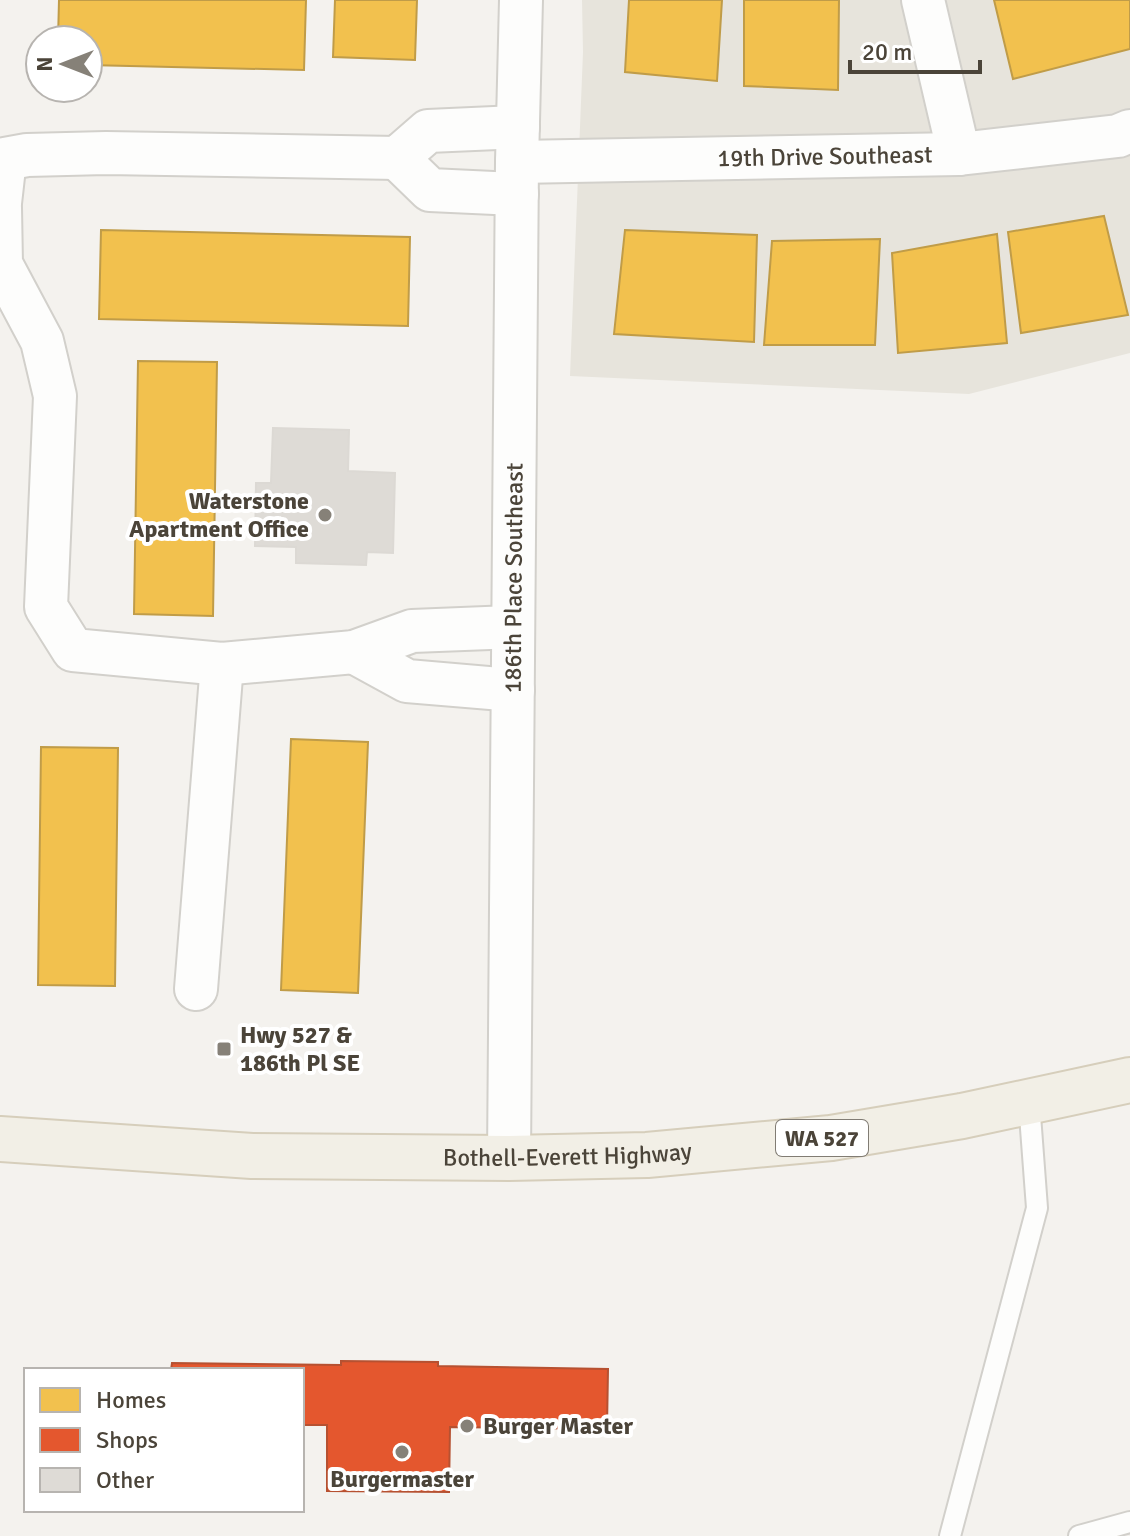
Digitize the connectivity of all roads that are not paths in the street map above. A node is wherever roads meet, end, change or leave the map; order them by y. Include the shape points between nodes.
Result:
1 (521, 0) edge
2 (923, 0) edge
3 (1130, 131) edge
4 (959, 154) junction
5 (397, 158) junction
6 (517, 161) junction
7 (0, 205) edge
8 (513, 627) junction
9 (354, 652) junction
10 (222, 664) junction
11 (513, 690) junction
12 (196, 989) dead end
13 (1130, 1080) edge
14 (1029, 1102) junction
15 (0, 1139) edge
16 (509, 1158) junction
17 (1130, 1522) edge
18 (950, 1536) edge
19 (1079, 1536) edge

1 - 6 street, 186th Place Southeast
2 - 4 street
3 - 4 street, 19th Drive Southeast
4 - 6 street, 19th Drive Southeast
5 - 6 street via 428,131
5 - 6 street via 430,190
5 - 7 street via 27,155 5,159
6 - 8 street, 186th Place Southeast
7 - 10 street via 1,264 42,341 55,396 46,607 73,650
8 - 9 street via 412,631
8 - 11 street, 186th Place Southeast
9 - 10 street
9 - 11 street via 407,681
10 - 12 street
11 - 16 street, 186th Place Southeast
13 - 14 main road, Bothell-Everett Highway / WA 527
14 - 16 main road, Bothell-Everett Highway / WA 527 via 831,1138 647,1155
14 - 18 lane via 1037,1208
15 - 16 main road, Bothell-Everett Highway / WA 527 via 252,1156
17 - 19 lane

